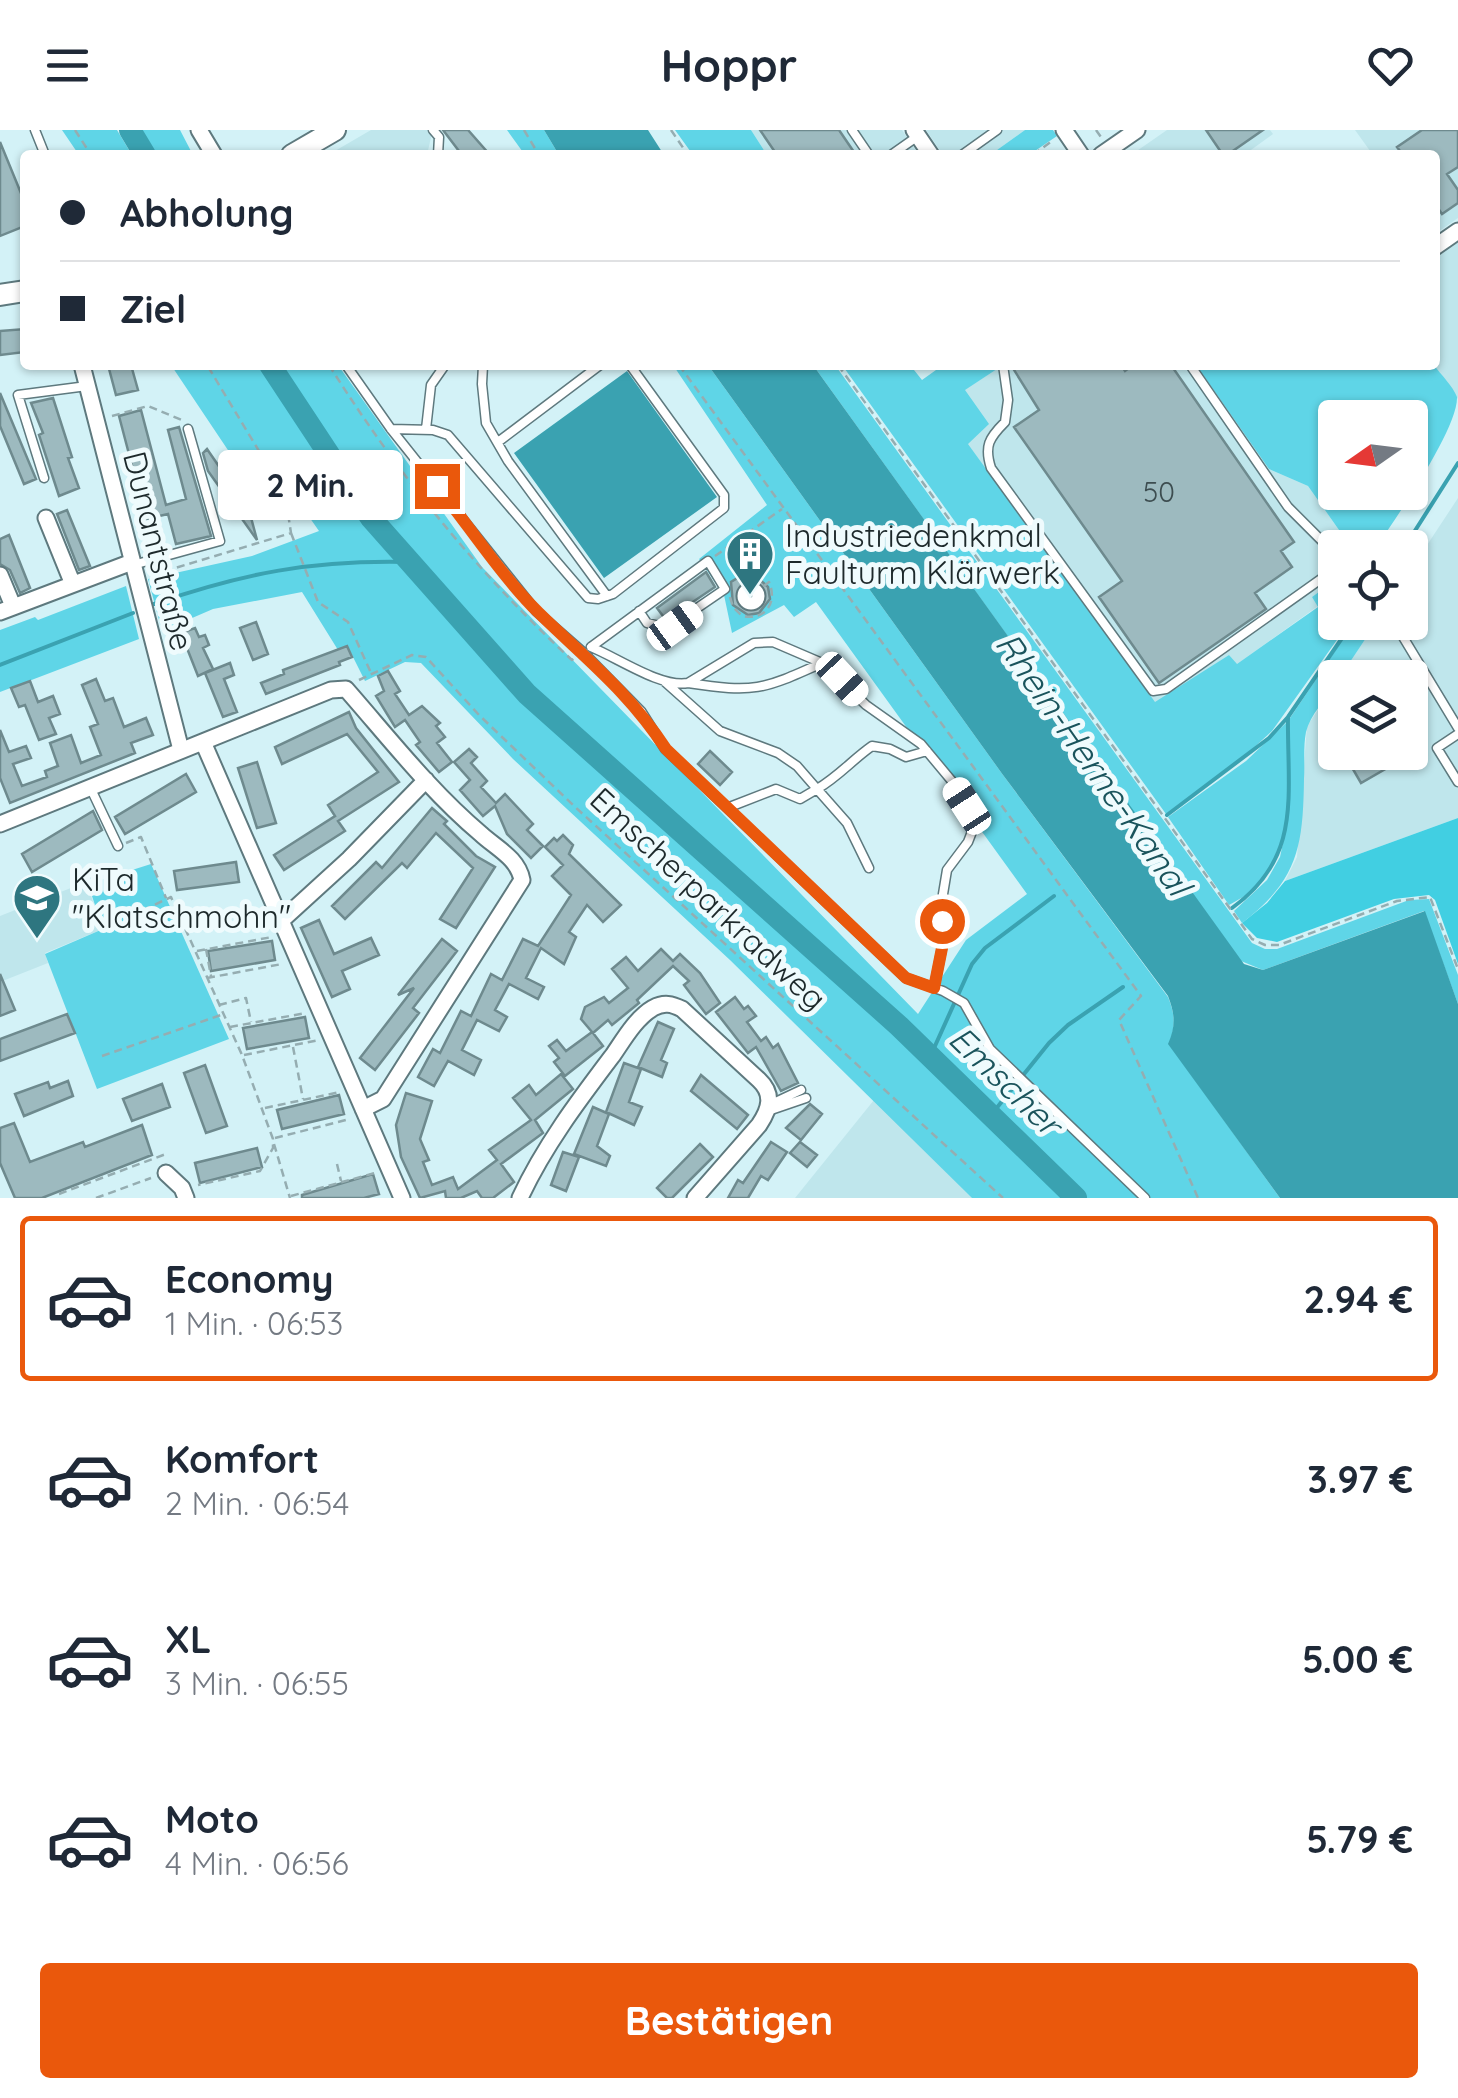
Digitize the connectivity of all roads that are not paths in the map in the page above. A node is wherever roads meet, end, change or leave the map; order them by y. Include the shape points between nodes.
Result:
1 (334, 130) edge
2 (996, 130) edge
3 (1137, 130) edge
4 (916, 133) edge
5 (300, 150) edge
6 (896, 150) edge
7 (969, 150) edge
8 (1108, 150) edge
9 (83, 370) edge
10 (350, 370) edge
11 (441, 370) edge
12 (483, 370) edge
13 (593, 370) edge
14 (634, 370) edge
15 (1004, 370) edge
16 (1193, 370) edge
17 (87, 386) junction
18 (188, 428) road end
19 (391, 428) junction
20 (426, 429) junction
21 (498, 442) junction
22 (44, 478) dead end
23 (46, 518) dead end
24 (1318, 537) edge
25 (134, 569) junction
26 (0, 575) edge
27 (1318, 581) edge
28 (72, 582) junction
29 (607, 596) junction
30 (6, 609) edge
31 (638, 610) junction
32 (1405, 640) edge
33 (587, 650) junction
34 (822, 663) junction
35 (665, 682) junction
36 (688, 684) junction
37 (1458, 731) edge
38 (203, 742) junction
39 (180, 750) junction
40 (927, 751) junction
41 (426, 780) junction
42 (1458, 782) edge
43 (90, 787) junction
44 (818, 789) junction
45 (727, 808) junction
46 (0, 824) edge
47 (118, 846) road end
48 (869, 868) dead end
49 (284, 928) junction
50 (938, 989) junction
51 (803, 1094) dead end
52 (768, 1108) junction
53 (364, 1112) junction
54 (166, 1173) road end
55 (184, 1193) edge
56 (402, 1198) edge
57 (520, 1198) edge
58 (696, 1198) edge
59 (1145, 1198) edge

1 - 5 main road
2 - 7 lane
3 - 8 street
4 - 6 lane
9 - 17 street, Dunantstraße
10 - 19 lane
11 - 20 lane via 431,385
12 - 21 lane via 486,424
13 - 21 lane
14 - 29 lane via 724,495 724,508
15 - 27 lane via 1008,400 1005,422 986,450 991,468 1154,690 1166,690
16 - 24 lane via 1288,507
17 - 22 lane via 18,396
17 - 25 street, Dunantstraße
18 - 25 lane via 220,541
19 - 20 lane
19 - 33 lane via 536,611
20 - 29 lane via 448,436 588,598
21 - 29 lane
23 - 28 street
25 - 28 street
25 - 39 street, Dunantstraße
26 - 30 street
28 - 30 street
31 - 31 lane via 708,561 725,589 668,628 648,623
31 - 33 lane
32 - 37 lane
33 - 35 lane
33 - 45 lane via 666,749
34 - 36 lane via 769,687 740,691
34 - 36 lane via 773,642 754,643
34 - 40 lane
35 - 36 lane
35 - 44 lane via 720,731 778,754
37 - 42 lane via 1438,748
38 - 39 street
38 - 41 street via 346,689
38 - 49 street
39 - 43 street
40 - 44 lane via 906,757 872,746
40 - 50 lane via 967,806 973,830 946,870
41 - 49 street
41 - 53 street via 512,860 522,880 382,1099
43 - 46 street
43 - 47 lane
44 - 45 lane via 800,799 776,788
44 - 48 lane via 847,822
45 - 50 lane via 906,978
49 - 53 street
50 - 59 lane via 964,1004 990,1049
51 - 52 lane
52 - 57 street via 759,1080 682,1009 660,1005 640,1019 577,1102
52 - 58 street
53 - 56 street
54 - 55 street

